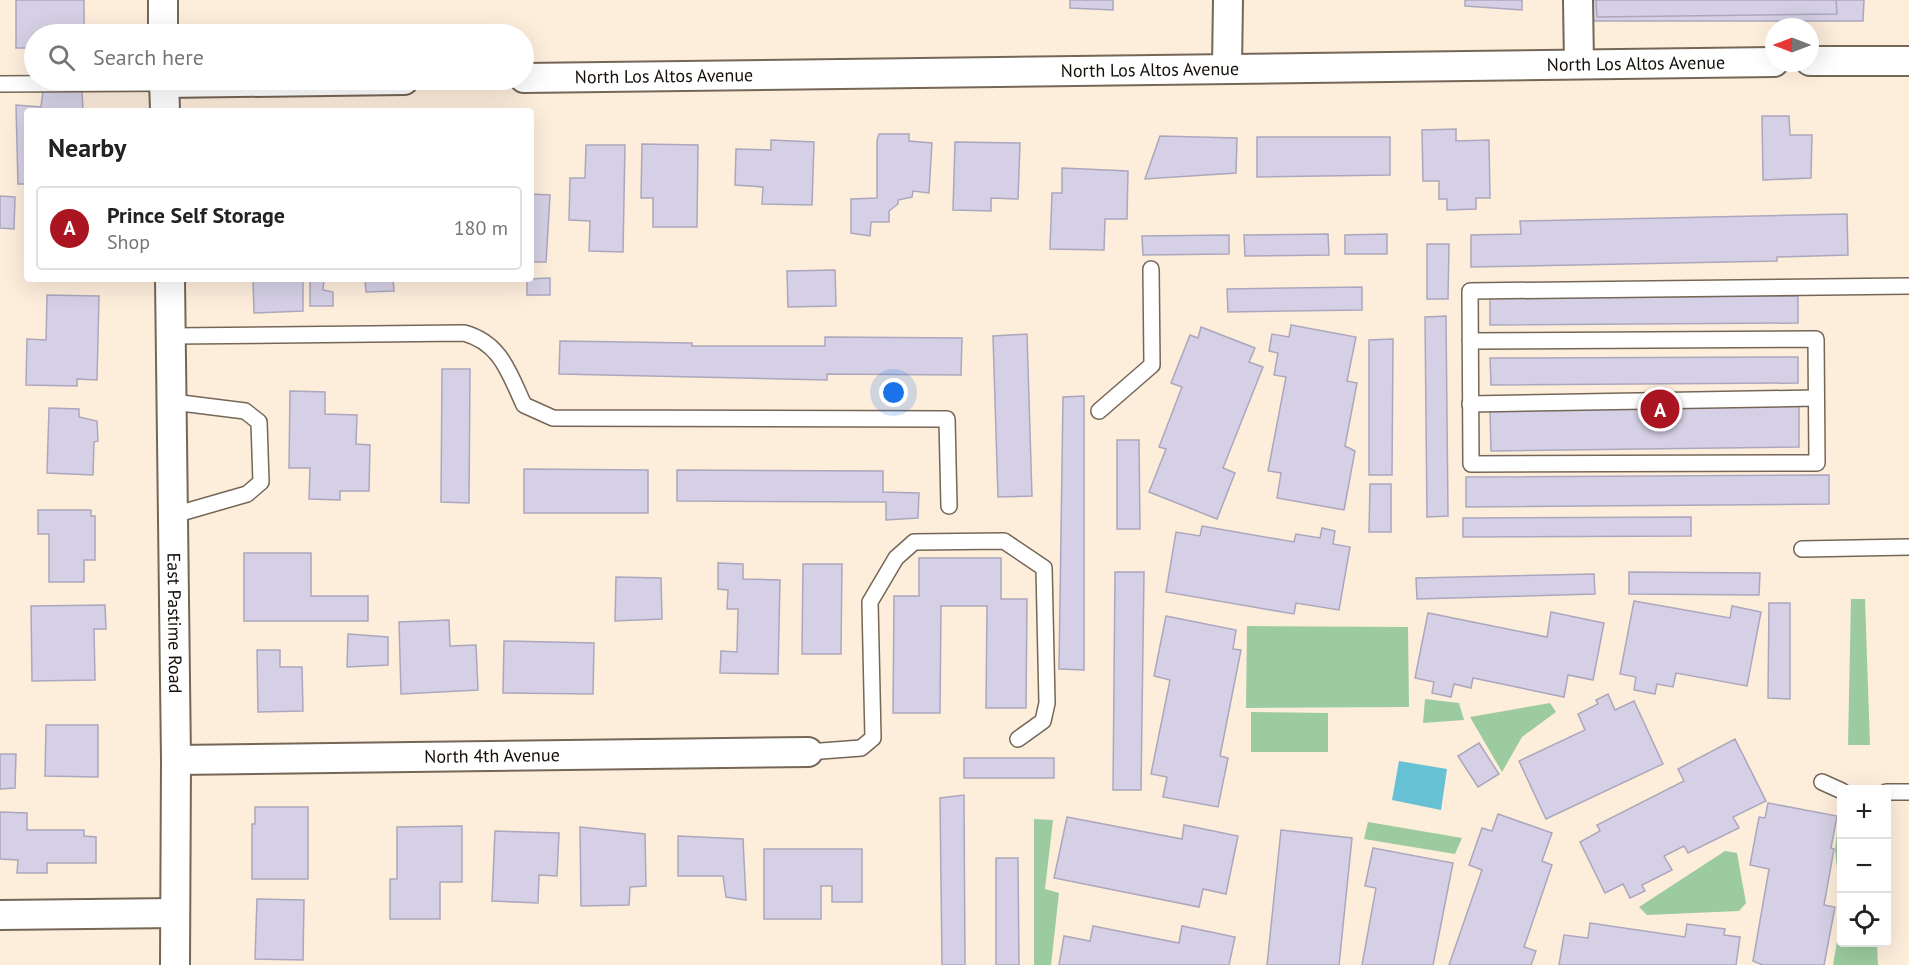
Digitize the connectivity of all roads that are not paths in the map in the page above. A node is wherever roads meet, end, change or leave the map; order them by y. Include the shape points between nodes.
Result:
1 (163, 0) edge
2 (1228, 0) edge
3 (1578, 0) edge
4 (163, 24) edge
5 (1765, 62) edge
6 (1819, 62) edge
7 (1909, 62) edge
8 (1579, 64) junction
9 (1227, 67) junction
10 (534, 78) edge
11 (0, 84) edge
12 (24, 85) edge
13 (141, 90) edge
14 (186, 90) edge
15 (164, 91) edge
16 (1151, 269) dead end
17 (170, 282) edge
18 (1909, 286) edge
19 (172, 336) junction
20 (1470, 341) junction
21 (1816, 398) junction
22 (173, 402) junction
23 (1470, 404) junction
24 (1099, 411) dead end
25 (949, 506) dead end
26 (174, 515) junction
27 (1909, 547) edge
28 (1802, 549) dead end
29 (1018, 739) dead end
30 (808, 752) joint
31 (176, 760) junction
32 (1822, 782) dead end
33 (1837, 788) edge
34 (1891, 792) edge
35 (1909, 792) edge
36 (174, 913) junction
37 (0, 915) edge
38 (175, 965) edge

1 - 4 street
2 - 9 street
3 - 8 street
5 - 8 street, North Los Altos Avenue
6 - 7 street
8 - 9 street, North Los Altos Avenue
9 - 10 street, North Los Altos Avenue
11 - 12 lane
13 - 15 lane
14 - 15 street
16 - 24 lane via 1152,365
17 - 19 street, East Pastime Road
18 - 20 lane via 1470,291
19 - 22 street, East Pastime Road
19 - 25 lane via 464,333 485,341 502,358 524,405 553,418 947,419
20 - 21 lane via 1816,339
20 - 23 lane
21 - 23 lane
21 - 23 lane via 1817,463 1471,464
22 - 26 street, East Pastime Road
22 - 26 lane via 245,411 259,422 261,482 247,494
26 - 31 street, East Pastime Road
27 - 28 lane
29 - 30 lane via 1043,721 1047,703 1044,568 1004,541 914,542 896,558 870,602 873,738 861,748
30 - 31 street, North 4th Avenue
31 - 36 street, East Pastime Road
32 - 33 lane
34 - 35 lane
36 - 37 street
36 - 38 street, East Pastime Road

